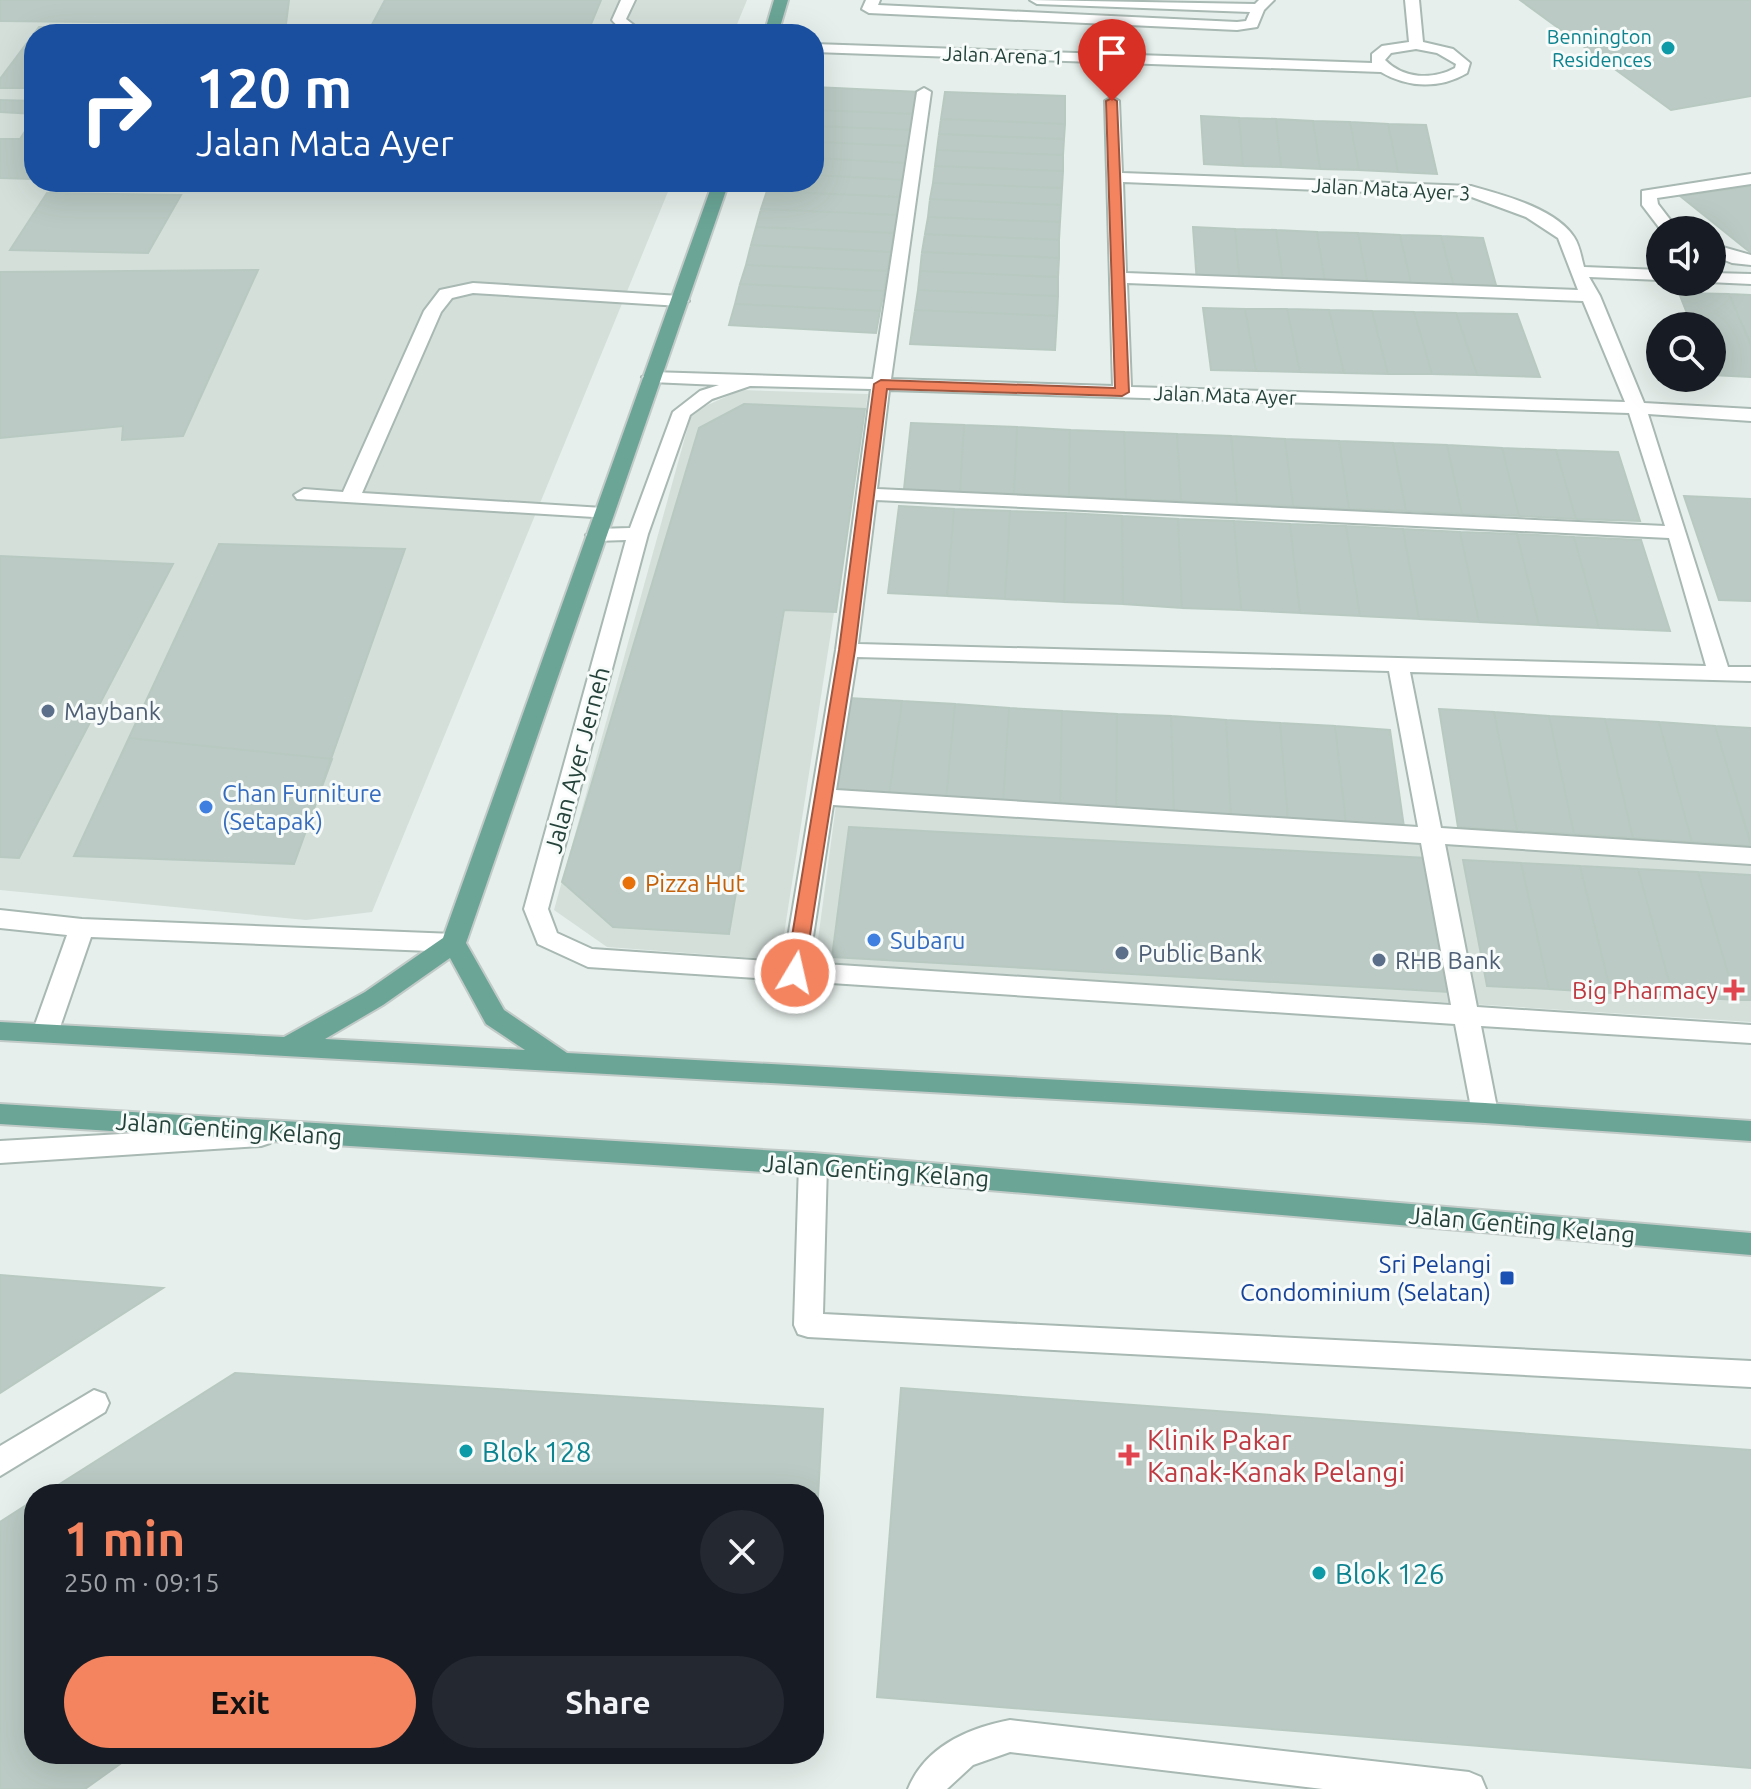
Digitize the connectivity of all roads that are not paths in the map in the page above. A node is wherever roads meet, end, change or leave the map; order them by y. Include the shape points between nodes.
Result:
1 (628, 0) edge
2 (781, 0) edge
3 (873, 0) edge
4 (1035, 0) edge
5 (1412, 0) edge
6 (1094, 2) edge
7 (1263, 4) edge
8 (1032, 18) junction
9 (1096, 21) junction
10 (624, 24) edge
11 (774, 24) edge
12 (1065, 39) junction
13 (1416, 45) junction
14 (824, 48) edge
15 (1383, 68) junction
16 (924, 92) dead end
17 (1112, 101) dead end
18 (1115, 177) junction
19 (1751, 179) edge
20 (718, 192) edge
21 (1659, 216) edge
22 (1726, 254) edge
23 (1751, 260) edge
24 (1577, 272) junction
25 (1646, 274) edge
26 (1118, 278) junction
27 (1726, 278) edge
28 (1751, 279) edge
29 (1591, 296) junction
30 (680, 301) junction
31 (651, 377) junction
32 (749, 380) junction
33 (881, 384) junction
34 (1122, 392) junction
35 (1638, 408) junction
36 (1751, 415) edge
37 (867, 494) junction
38 (304, 495) dead end
39 (350, 498) junction
40 (603, 514) junction
41 (1676, 532) junction
42 (638, 534) junction
43 (596, 535) junction
44 (847, 650) junction
45 (1398, 664) junction
46 (1719, 673) junction
47 (1751, 674) edge
48 (823, 797) junction
49 (1431, 836) junction
50 (1751, 856) edge
51 (0, 919) edge
52 (82, 928) junction
53 (454, 943) junction
54 (795, 973) junction
55 (1466, 1015) junction
56 (0, 1031) edge
57 (45, 1033) junction
58 (1751, 1034) edge
59 (286, 1047) junction
60 (565, 1064) junction
61 (1485, 1113) junction
62 (0, 1114) edge
63 (1751, 1131) edge
64 (291, 1134) junction
65 (0, 1152) edge
66 (813, 1164) junction
67 (1751, 1244) edge
68 (1751, 1374) edge
69 (94, 1403) dead end
70 (0, 1462) edge
71 (925, 1789) edge
72 (1469, 1789) edge

1 - 10 street via 619,20
2 - 11 main road
3 - 8 street via 869,9
4 - 6 street
4 - 8 street
5 - 13 street
6 - 7 street
6 - 9 street
7 - 9 street via 1252,24 1237,26
8 - 12 street
9 - 12 street
12 - 14 street, Jalan Arena 1
12 - 15 street, Jalan Arena 1
13 - 15 street via 1379,54
13 - 15 street, Jalan Arena 1 via 1447,51 1463,63 1462,70 1426,80
16 - 33 street
17 - 18 street
18 - 24 street, Jalan Mata Ayer 3 via 1471,191 1523,209 1566,236
18 - 26 street
19 - 21 street via 1648,194
20 - 30 main road, Jalan Ayer Jerneh
22 - 23 street
24 - 25 street
24 - 29 street, Jalan Mata Ayer 3
26 - 29 street
26 - 34 street
27 - 28 street
29 - 35 street, Jalan Mata Ayer 3
30 - 31 main road, Jalan Ayer Jerneh
30 - 39 street via 473,288 446,294 433,311
31 - 32 street, Jalan Mata Ayer
31 - 40 main road, Jalan Ayer Jerneh
32 - 33 street, Jalan Mata Ayer
32 - 42 street, Jalan Ayer Jerneh via 706,395 682,412
33 - 34 street, Jalan Mata Ayer
33 - 37 street
34 - 35 street, Jalan Mata Ayer
35 - 36 street, Jalan Mata Ayer
35 - 41 street, Jalan Mata Ayer 3
37 - 41 street
37 - 44 street
38 - 39 street
39 - 40 street
40 - 43 main road, Jalan Ayer Jerneh
41 - 46 street, Jalan Mata Ayer 3
42 - 43 street
42 - 54 street, Jalan Ayer Jerneh via 536,909 547,938 588,958
43 - 53 main road, Jalan Ayer Jerneh
44 - 45 street
44 - 48 street
45 - 46 street
45 - 49 street
46 - 47 street
48 - 49 street
48 - 54 street
49 - 50 street
49 - 55 street
51 - 52 street
52 - 53 street
52 - 57 street
53 - 59 main road via 386,993
53 - 60 main road via 495,1017
54 - 55 street, Jalan Ayer Jerneh
55 - 58 street, Jalan Ayer Jerneh
55 - 61 street
56 - 57 main road
57 - 59 main road
59 - 60 main road
60 - 61 main road
61 - 63 main road
62 - 64 main road, Jalan Genting Kelang
64 - 65 street
64 - 66 main road, Jalan Genting Kelang
66 - 67 main road, Jalan Genting Kelang
66 - 68 street via 808,1325
69 - 70 street
71 - 72 street via 961,1750 1010,1736

